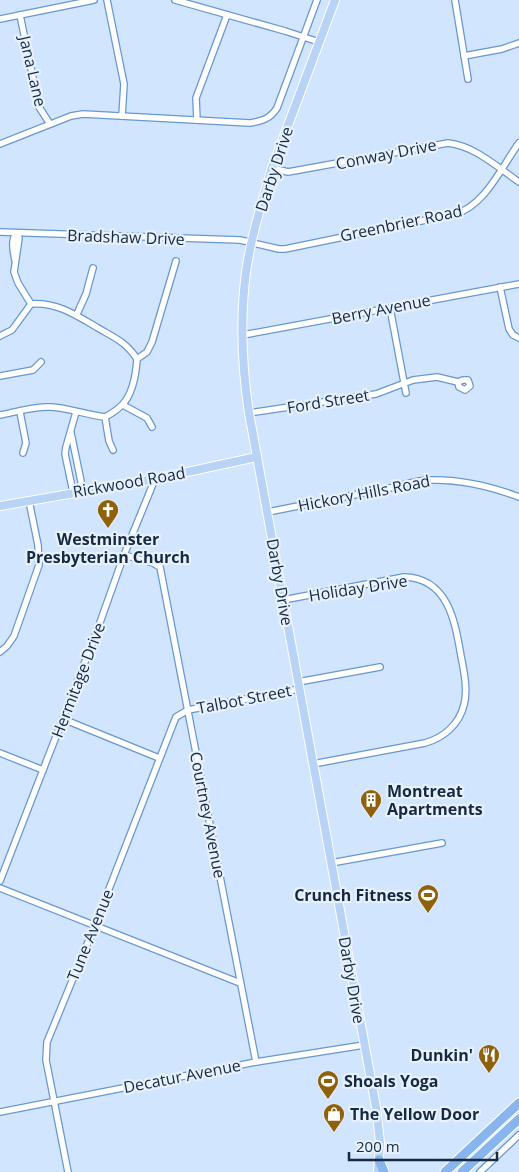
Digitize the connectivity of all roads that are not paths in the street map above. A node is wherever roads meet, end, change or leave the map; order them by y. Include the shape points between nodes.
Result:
1 (94, 0) edge
2 (107, 0) edge
3 (175, 0) edge
4 (317, 0) edge
5 (335, 0) edge
6 (455, 0) edge
7 (227, 14) junction
8 (20, 15) junction
9 (0, 19) edge
10 (304, 37) junction
11 (319, 42) junction
12 (519, 43) edge
13 (464, 56) junction
14 (468, 79) dead end
15 (122, 116) junction
16 (196, 120) junction
17 (50, 124) junction
18 (519, 143) edge
19 (0, 144) edge
20 (272, 168) junction
21 (502, 170) junction
22 (519, 182) edge
23 (0, 232) edge
24 (16, 233) junction
25 (252, 242) junction
26 (176, 261) dead end
27 (93, 268) dead end
28 (519, 284) edge
29 (500, 287) junction
30 (30, 304) junction
31 (390, 308) junction
32 (77, 314) junction
33 (243, 335) junction
34 (0, 336) edge
35 (519, 338) edge
36 (137, 359) junction
37 (41, 362) dead end
38 (0, 376) edge
39 (404, 382) junction
40 (458, 382) dead end
41 (406, 393) dead end
42 (123, 405) junction
43 (20, 412) junction
44 (76, 412) junction
45 (249, 413) junction
46 (0, 415) edge
47 (105, 417) junction
48 (152, 427) dead end
49 (71, 433) junction
50 (113, 450) dead end
51 (22, 453) dead end
52 (257, 457) junction
53 (154, 478) junction
54 (83, 490) junction
55 (73, 492) junction
56 (519, 496) edge
57 (30, 500) junction
58 (0, 506) edge
59 (268, 512) junction
60 (124, 555) junction
61 (283, 600) junction
62 (0, 652) edge
63 (380, 667) dead end
64 (299, 685) junction
65 (188, 710) junction
66 (63, 718) junction
67 (0, 753) edge
68 (159, 758) junction
69 (313, 764) junction
70 (43, 770) junction
71 (442, 843) dead end
72 (331, 863) junction
73 (0, 881) edge
74 (0, 888) edge
75 (95, 925) junction
76 (240, 982) junction
77 (364, 1045) junction
78 (256, 1062) junction
79 (54, 1101) junction
80 (519, 1103) edge
81 (0, 1112) edge
82 (519, 1119) edge
83 (491, 1130) junction
84 (519, 1135) edge
85 (498, 1138) junction
86 (506, 1147) junction
87 (379, 1160) junction
88 (68, 1172) edge
89 (378, 1172) edge
90 (384, 1172) edge
91 (445, 1172) edge
92 (462, 1172) edge
93 (480, 1172) edge

1 - 8 street
2 - 15 street via 124,84
3 - 7 street
4 - 10 street
5 - 11 main road, Darby Drive
6 - 13 street
7 - 10 street
7 - 16 street via 196,98
8 - 9 street
8 - 17 street, Jana Lane via 39,107
10 - 11 street
10 - 16 street via 277,108 269,118 250,123
11 - 20 main road, Darby Drive
12 - 13 street
13 - 14 street
15 - 16 street
15 - 17 street via 83,114
17 - 19 street
18 - 21 street, Greenbrier Road
20 - 21 street, Conway Drive via 288,172 448,143 466,147
20 - 25 main road, Darby Drive
21 - 22 street, Conway Drive
21 - 25 street, Greenbrier Road via 476,203 461,213 285,249
23 - 24 street, Bradshaw Drive
24 - 25 street, Bradshaw Drive
24 - 30 street via 12,249 14,272
25 - 33 main road, Darby Drive via 246,271
26 - 36 street via 152,342 147,352
27 - 32 street
28 - 29 street, Berry Avenue
29 - 31 street, Berry Avenue
29 - 35 street via 509,329
30 - 32 street via 50,305
30 - 34 street via 12,330
31 - 33 street, Berry Avenue
31 - 39 street
32 - 36 street via 123,342
33 - 45 main road, Darby Drive
36 - 42 street via 136,375
37 - 38 street via 33,370
39 - 40 street, Ford Street via 437,377
39 - 41 street
39 - 45 street, Ford Street via 376,394
42 - 47 street
42 - 48 street via 147,418
43 - 44 street via 40,406
43 - 46 street
43 - 51 street via 26,443
44 - 47 street
44 - 49 street
45 - 52 main road, Darby Drive
47 - 50 street
49 - 54 street
49 - 55 street via 65,454
52 - 53 main road, Rickwood Road
52 - 59 main road, Darby Drive
53 - 54 main road, Rickwood Road
53 - 60 street, Hermitage Drive
54 - 55 main road, Rickwood Road
55 - 57 main road, Rickwood Road
56 - 59 street, Hickory Hills Road via 464,482 412,481 389,489
57 - 58 main road, Rickwood Road
57 - 62 street via 40,565 14,636
59 - 61 main road, Darby Drive
60 - 65 street, Courtney Avenue via 160,567
60 - 66 street, Hermitage Drive
61 - 64 main road, Darby Drive
61 - 69 street, Holiday Drive via 410,577 433,586 445,600 453,616 459,646 465,700 459,717 448,732 424,743
63 - 64 street, Talbot Street
64 - 65 street, Talbot Street
64 - 69 main road, Darby Drive
65 - 68 street, Tune Avenue via 176,717
65 - 76 street, Courtney Avenue
66 - 68 street
66 - 70 street, Hermitage Drive
67 - 70 street
68 - 75 street, Tune Avenue
69 - 72 main road, Darby Drive
70 - 73 street, Hermitage Drive
71 - 72 street
72 - 77 main road, Darby Drive
74 - 75 street
75 - 76 street
75 - 79 street, Tune Avenue via 47,1042 46,1060
76 - 78 street, Courtney Avenue
77 - 78 street, Decatur Avenue
77 - 87 main road, Darby Drive via 378,1118
78 - 79 street, Decatur Avenue
79 - 81 street, Decatur Avenue
79 - 88 street, Tune Avenue
80 - 83 highway
82 - 85 highway
83 - 85 street
83 - 91 highway
84 - 86 street
85 - 86 street
85 - 92 highway
86 - 93 street
87 - 89 main road, Darby Drive
87 - 90 highway

